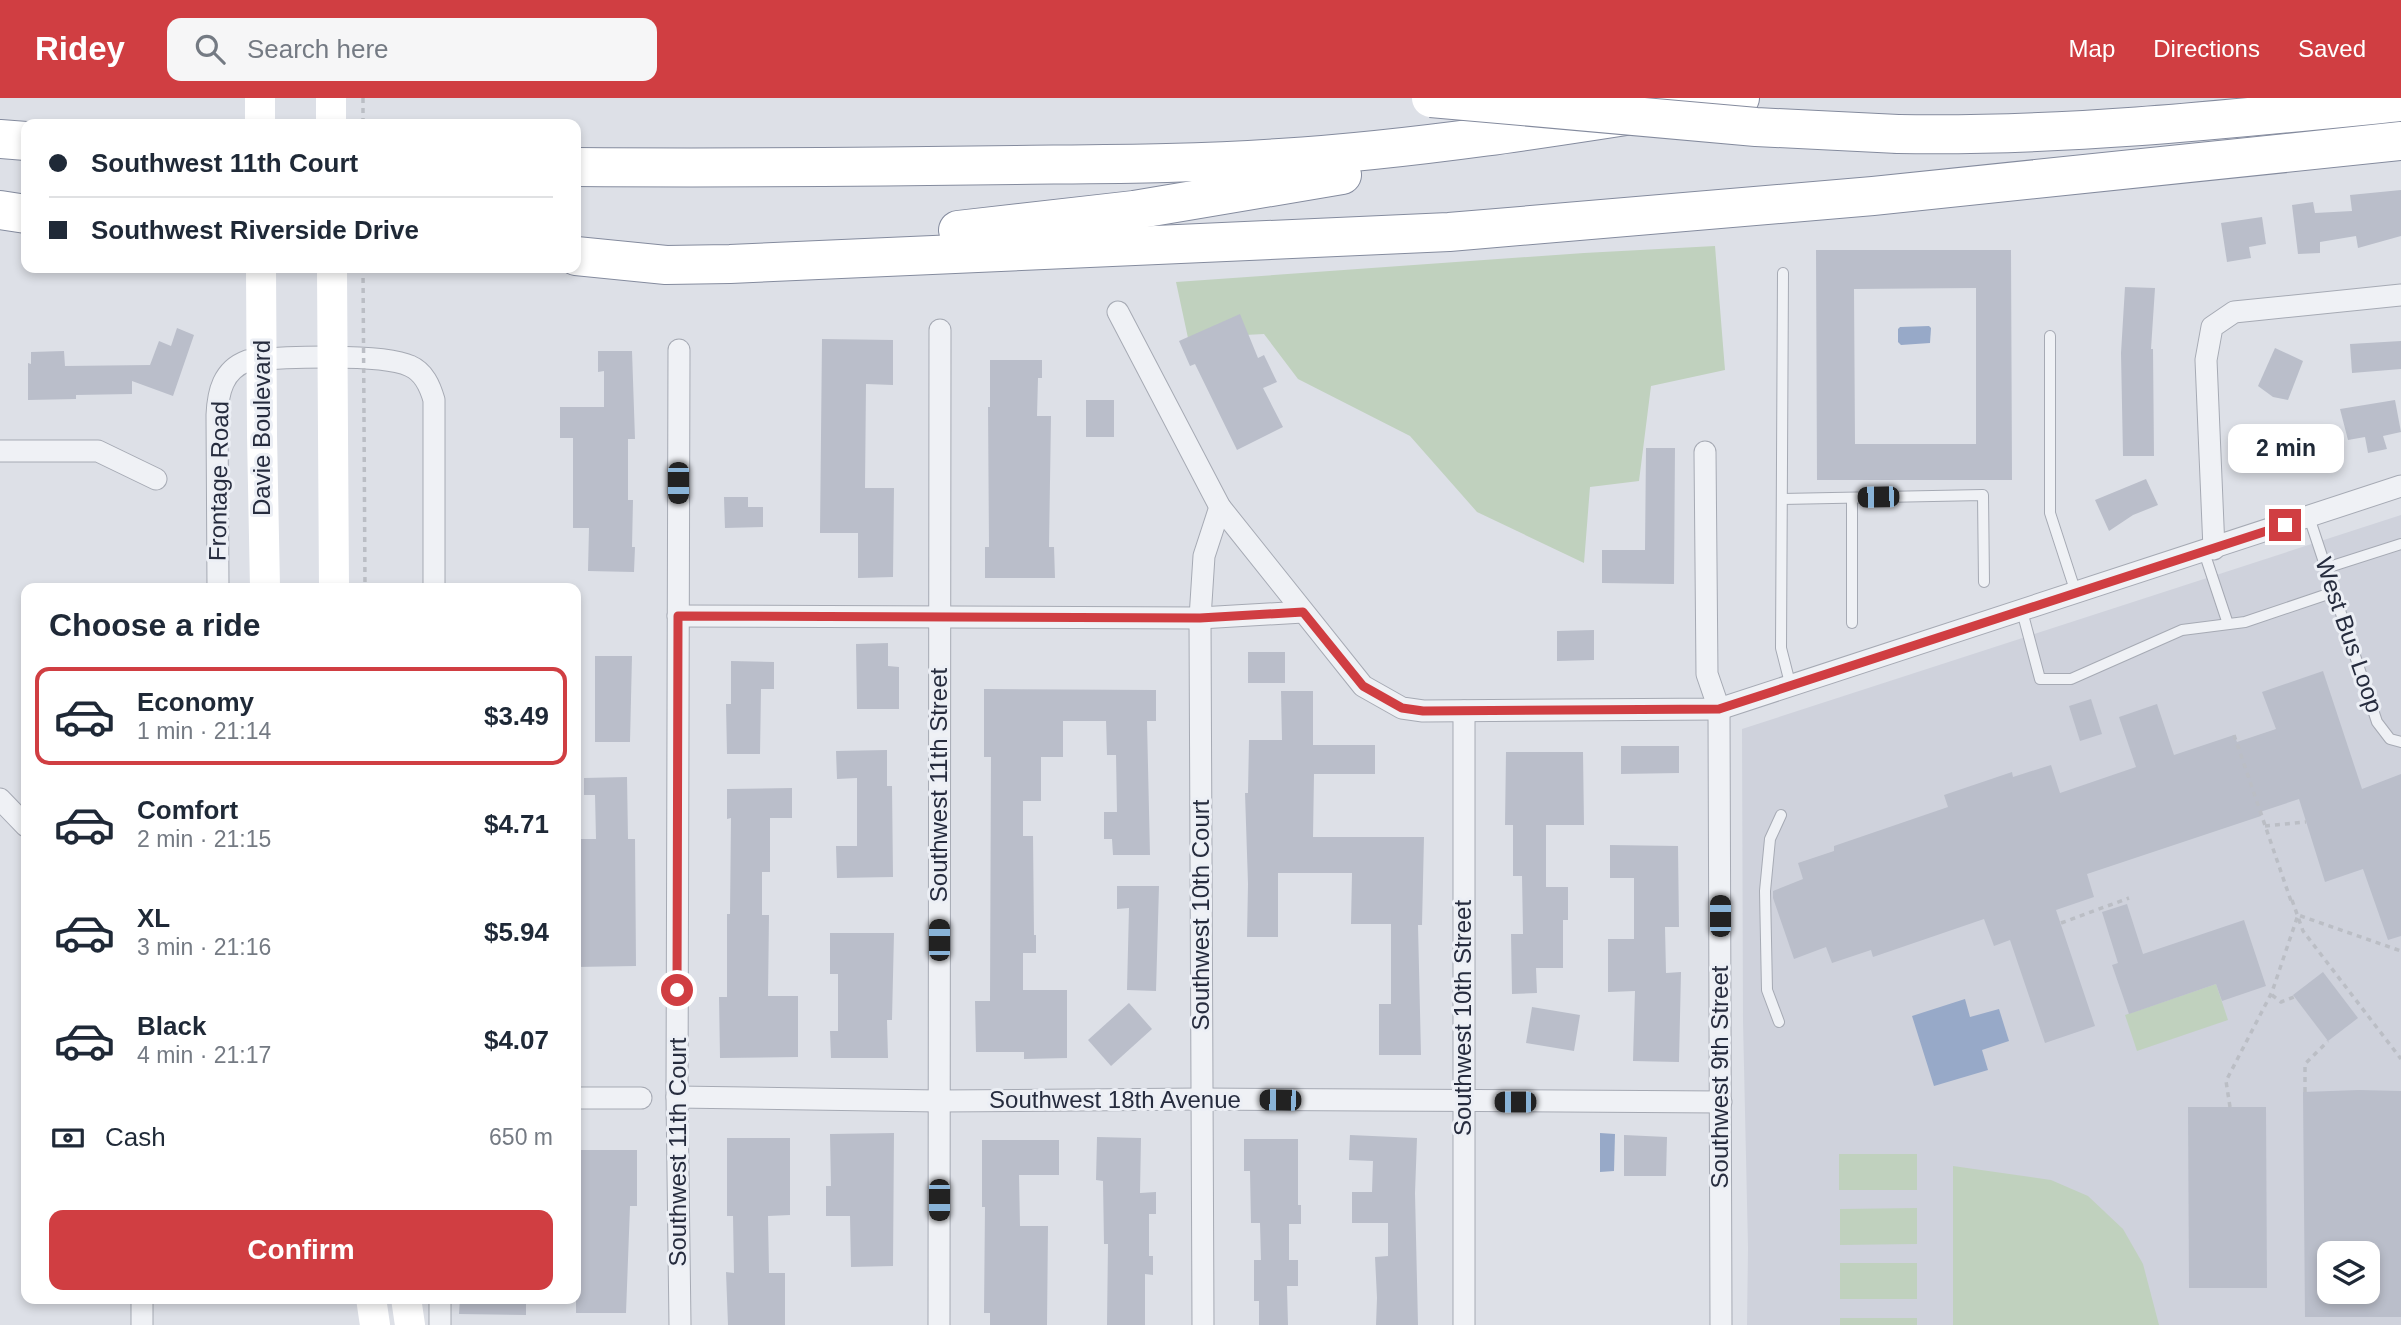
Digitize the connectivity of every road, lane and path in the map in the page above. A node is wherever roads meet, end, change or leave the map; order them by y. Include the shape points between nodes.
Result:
1 (260, 98) edge
2 (331, 98) edge
3 (363, 98) edge
4 (1431, 98) edge
5 (1740, 98) edge
6 (2401, 102) edge
7 (260, 119) edge
8 (331, 119) edge
9 (363, 119) edge
10 (1556, 127) junction
11 (0, 139) edge
12 (21, 141) edge
13 (2401, 141) edge
14 (581, 167) edge
15 (0, 210) edge
16 (21, 213) edge
17 (581, 249) edge
18 (581, 256) edge
19 (261, 273) edge
20 (332, 273) edge
21 (363, 273) edge
22 (1783, 273) dead end
23 (2401, 295) edge
24 (1118, 312) dead end
25 (940, 330) dead end
26 (2050, 336) dead end
27 (678, 350) dead end
28 (0, 451) edge
29 (1705, 452) dead end
30 (156, 479) dead end
31 (2401, 486) edge
32 (1852, 498) junction
33 (1782, 499) junction
34 (1220, 507) junction
35 (2309, 517) junction
36 (2401, 544) edge
37 (2209, 550) junction
38 (2326, 568) junction
39 (1984, 582) dead end
40 (218, 583) edge
41 (265, 583) edge
42 (334, 583) edge
43 (365, 583) edge
44 (434, 583) edge
45 (2334, 592) junction
46 (2076, 593) junction
47 (2022, 611) junction
48 (1303, 612) junction
49 (678, 616) junction
50 (939, 617) junction
51 (1200, 618) junction
52 (1852, 623) dead end
53 (2228, 624) junction
54 (1791, 687) junction
55 (1719, 709) junction
56 (1464, 710) junction
57 (2234, 735) dead end
58 (2401, 742) edge
59 (1781, 815) dead end
60 (2306, 821) dead end
61 (2265, 826) junction
62 (2129, 898) dead end
63 (2298, 915) junction
64 (2061, 923) dead end
65 (2401, 951) edge
66 (2271, 994) junction
67 (2294, 997) dead end
68 (1779, 1022) dead end
69 (2328, 1041) dead end
70 (2401, 1059) edge
71 (2305, 1092) dead end
72 (677, 1097) junction
73 (581, 1098) edge
74 (641, 1098) dead end
75 (1202, 1099) junction
76 (938, 1101) junction
77 (1463, 1102) junction
78 (1721, 1102) junction
79 (2230, 1107) dead end
80 (142, 1304) edge
81 (372, 1304) edge
82 (407, 1304) edge
83 (440, 1304) edge
84 (142, 1325) edge
85 (375, 1325) edge
86 (410, 1325) edge
87 (440, 1325) edge
88 (680, 1325) edge
89 (939, 1325) edge
90 (1203, 1325) edge
91 (1464, 1325) edge
92 (1721, 1325) edge

1 - 7 main road
2 - 8 main road
3 - 9 path
4 - 6 highway, bridge via 1769,128 1976,135 2097,131
5 - 10 highway
10 - 14 highway via 1341,153 1175,163
10 - 17 highway via 1362,171 1107,213 824,241
11 - 12 highway
13 - 18 highway via 1873,196 1449,232 730,264 666,265
15 - 16 highway
19 - 41 main road, Davie Boulevard, bridge
20 - 42 main road, bridge
21 - 43 path, bridge
22 - 33 lane
23 - 37 street via 2234,312 2212,327 2206,360
24 - 34 street
25 - 50 street, Southwest 11th Street
26 - 46 lane via 2050,513
27 - 49 street, Southwest 11th Court
28 - 30 street via 98,451
29 - 55 street, Southwest 9th Street via 1707,674
31 - 35 street
32 - 33 lane
32 - 39 lane via 1983,495
32 - 52 lane
33 - 54 lane via 1781,648
34 - 48 street
34 - 51 street, Southwest 10th Court via 1204,556
35 - 37 street
35 - 38 lane, West Bus Loop
36 - 38 lane
37 - 46 street
37 - 53 lane
38 - 45 lane, West Bus Loop
40 - 44 street, Frontage Road via 217,404 232,370 257,360 369,358 411,366 426,379 434,400
45 - 53 lane
45 - 58 lane, West Bus Loop via 2377,722 2390,740
46 - 47 street
47 - 53 lane via 2040,679 2071,679 2182,630
47 - 54 street
48 - 51 street
48 - 56 street via 1363,686 1402,708
49 - 50 street
49 - 72 street, Southwest 11th Court
50 - 51 street
50 - 76 street, Southwest 11th Street
51 - 75 street, Southwest 10th Court
54 - 55 street
55 - 56 street
55 - 78 street, Southwest 9th Street
56 - 77 street, Southwest 10th Street
57 - 61 path
59 - 68 lane via 1770,839 1765,891 1767,990
60 - 61 path
61 - 63 path
62 - 64 path
63 - 65 path
63 - 66 path
63 - 70 path via 2303,930
66 - 67 path via 2281,1002
66 - 79 path via 2226,1081
69 - 71 path via 2305,1064
72 - 76 street, Southwest 18th Avenue
72 - 88 street, Southwest 11th Court
73 - 74 street
75 - 76 street, Southwest 18th Avenue
75 - 77 street, Southwest 18th Avenue
75 - 90 street, Southwest 10th Court
76 - 89 street, Southwest 11th Street
77 - 78 street, Southwest 18th Avenue
77 - 91 street, Southwest 10th Street
78 - 92 street, Southwest 9th Street
80 - 84 street
81 - 85 main road
82 - 86 main road
83 - 87 street

